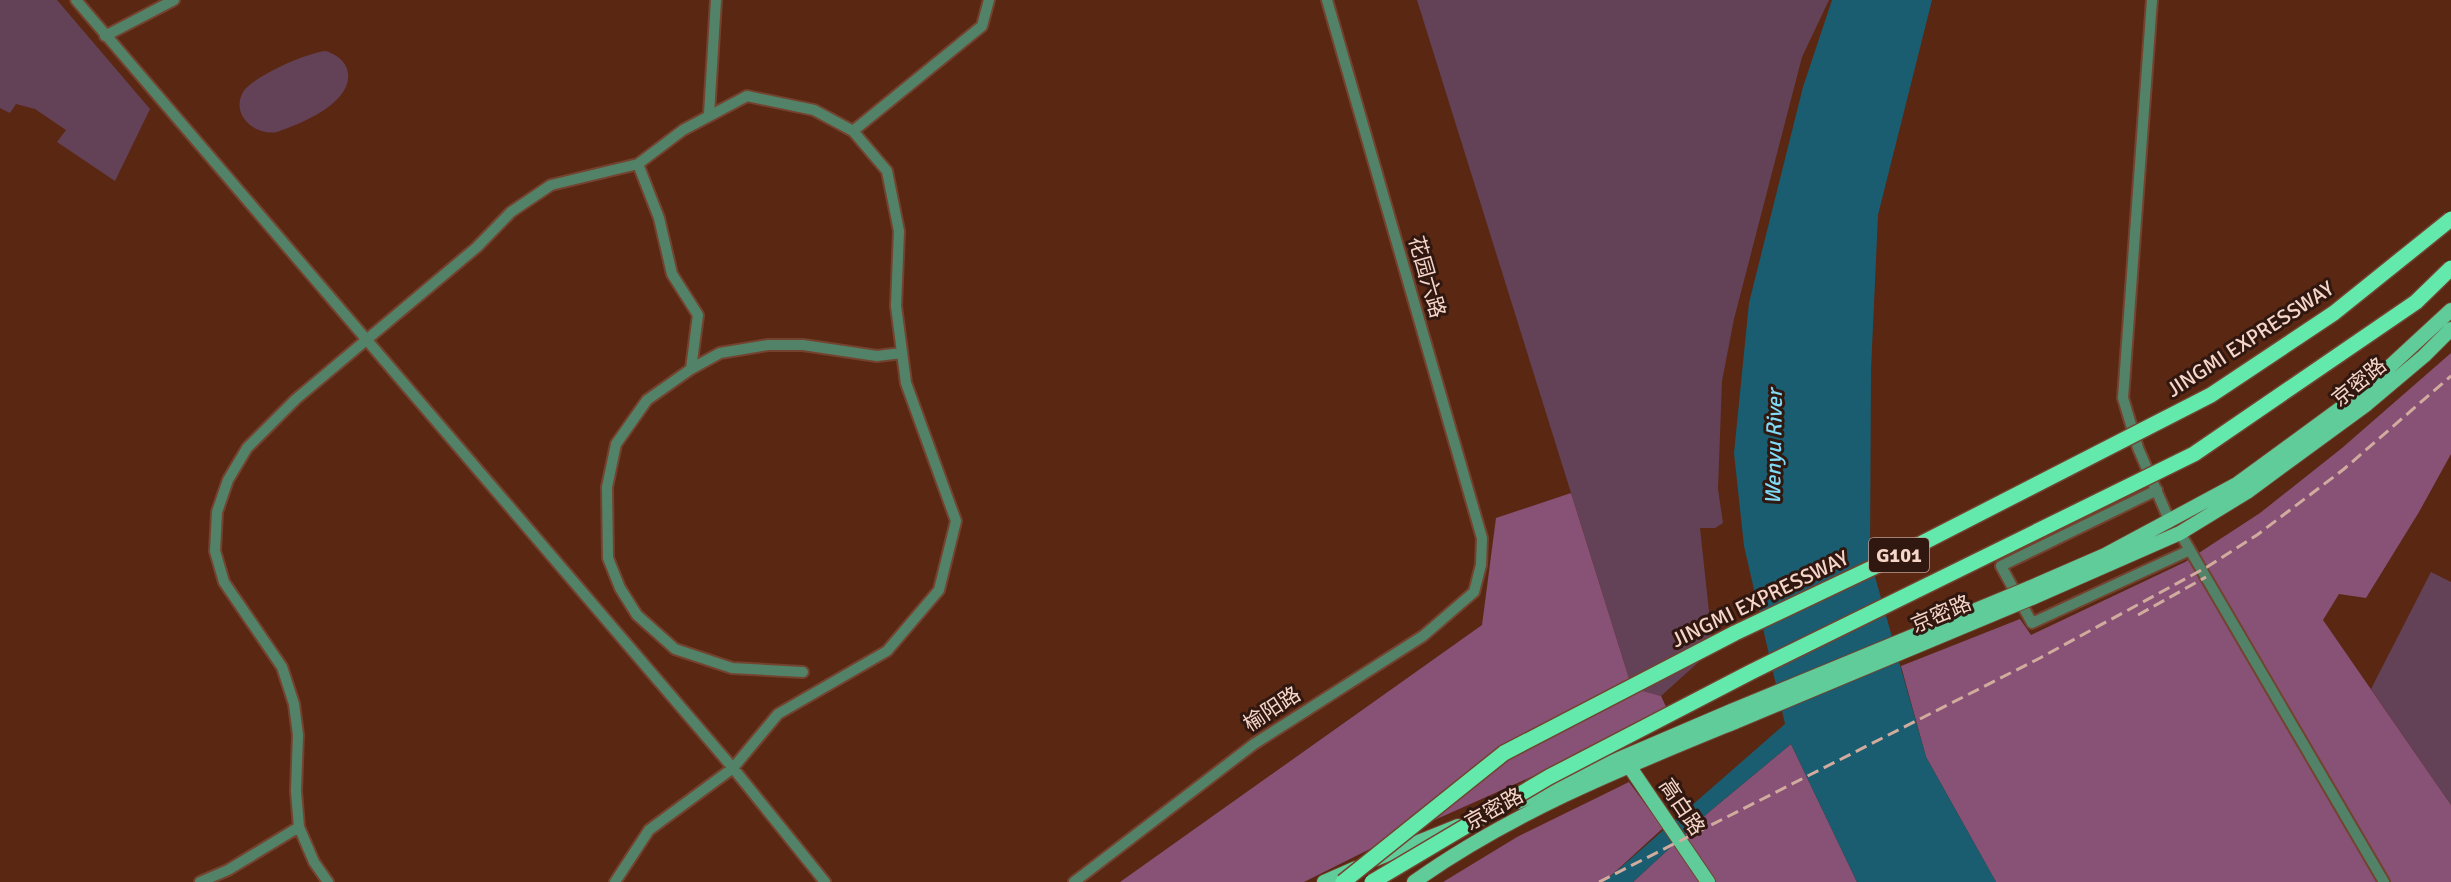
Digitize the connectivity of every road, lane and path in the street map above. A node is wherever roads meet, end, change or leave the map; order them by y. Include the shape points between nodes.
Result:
1 (76, 0) edge
2 (174, 0) edge
3 (716, 0) edge
4 (988, 0) edge
5 (1327, 0) edge
6 (2152, 0) edge
7 (105, 36) junction
8 (709, 114) dead end
9 (853, 131) junction
10 (638, 164) junction
11 (2451, 219) edge
12 (2451, 268) edge
13 (2450, 319) edge
14 (366, 341) junction
15 (902, 353) junction
16 (691, 369) junction
17 (2157, 490) junction
18 (2170, 522) junction
19 (2180, 533) junction
20 (2190, 550) junction
21 (1481, 565) joint
22 (2031, 593) junction
23 (803, 672) dead end
24 (1626, 760) junction
25 (733, 768) junction
26 (299, 827) junction
27 (200, 882) edge
28 (328, 882) edge
29 (615, 882) edge
30 (825, 882) edge
31 (1074, 882) edge
32 (1324, 882) edge
33 (1342, 882) edge
34 (1372, 882) edge
35 (1414, 882) edge
36 (1708, 882) edge
37 (2384, 882) edge

1 - 7 street
2 - 7 street
3 - 8 street
4 - 9 street via 982,26
5 - 21 street, 花园六路 via 1482,538
6 - 17 street via 2123,398 2138,448
7 - 14 street
9 - 10 street via 813,110 747,96 683,130
9 - 15 street via 887,171 899,231 896,306
10 - 14 street via 551,185 511,212 477,247
10 - 16 street via 659,218 672,274 698,315
11 - 33 highway, JINGMI EXPRESSWAY / G101, bridge via 2334,313 2211,396 1504,753
12 - 34 highway, G101, bridge via 2416,302 2194,454 1751,672 1549,777
13 - 18 main road, 京密路 via 2360,393 2237,484
13 - 19 main road, 京密路 via 2424,356 2367,404 2247,492
14 - 25 street
14 - 26 street via 296,399 247,448 228,480 217,512 215,550 224,582 282,667 294,704
15 - 16 street via 877,356 803,345 768,345 720,353
15 - 25 street via 906,383 956,521 939,590 887,651 778,714
16 - 23 street via 647,400 616,444 607,487 608,558 637,615 675,649 732,668
17 - 18 street
17 - 20 street via 2001,566 2032,623
18 - 22 main road, 京密路
19 - 20 street
19 - 22 main road, 京密路 via 2117,563
20 - 37 street
21 - 31 street, 榆阳路 via 1474,592 1423,636 1254,744
22 - 24 main road, 京密路, bridge
24 - 32 main road
24 - 35 main road, 京密路 via 1501,828
24 - 36 main road, 高白路
25 - 29 street via 649,830
25 - 30 street
26 - 27 street via 228,870
26 - 28 street

